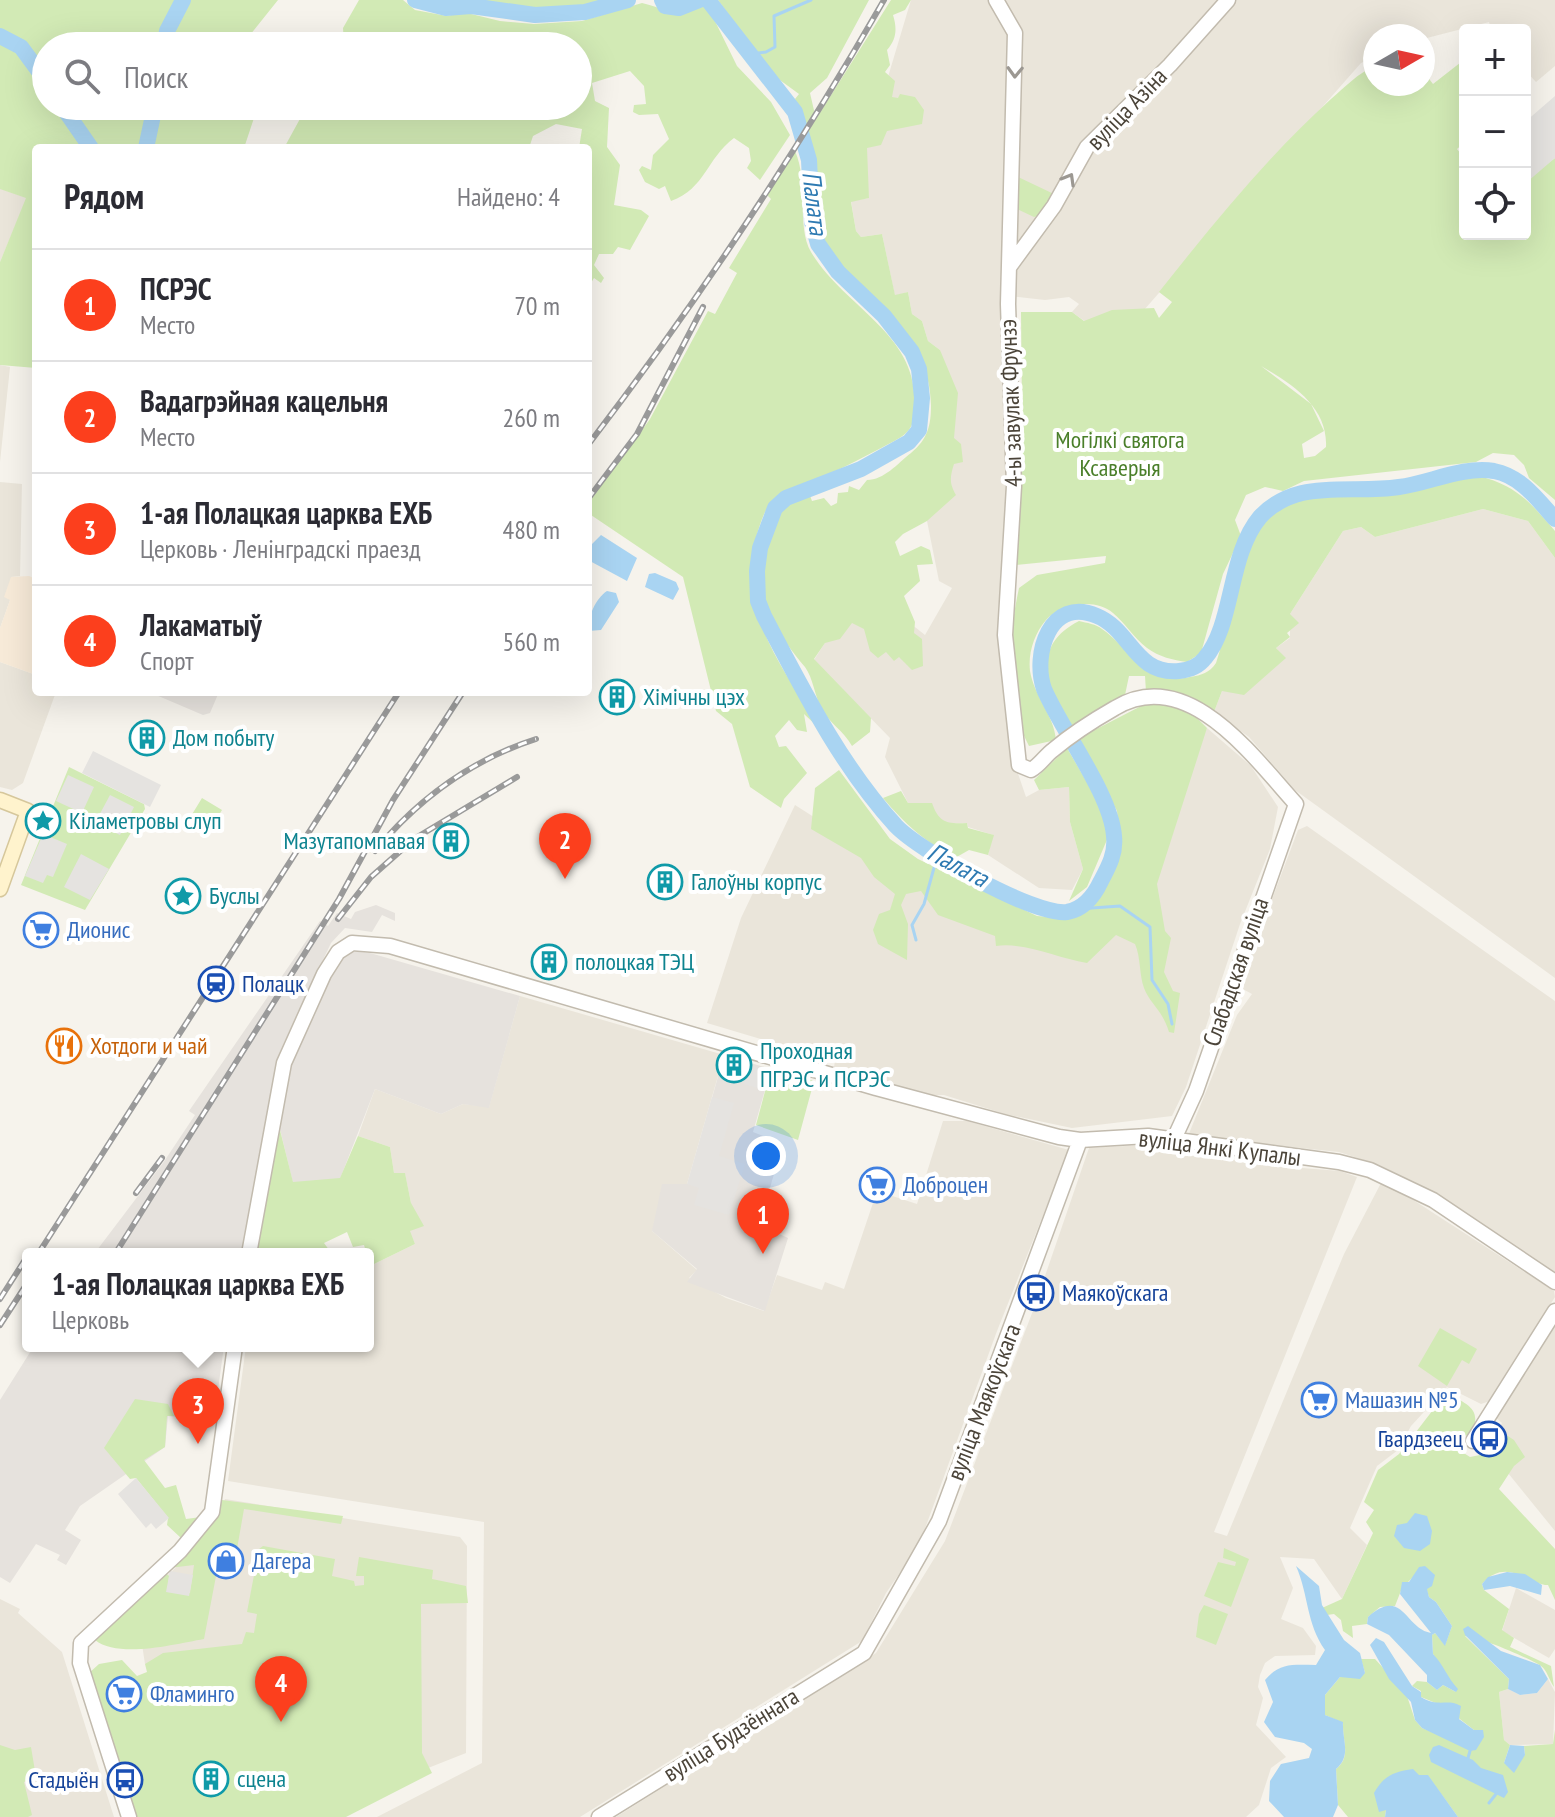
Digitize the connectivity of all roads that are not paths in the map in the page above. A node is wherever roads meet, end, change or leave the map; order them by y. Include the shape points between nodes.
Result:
1 (996, 0) edge
2 (1228, 0) edge
3 (1011, 212) junction
4 (1044, 221) junction
5 (1010, 267) junction
6 (0, 800) edge
7 (1296, 804) joint
8 (0, 889) edge
9 (1174, 1139) junction
10 (1080, 1140) junction
11 (250, 1248) edge
12 (1555, 1282) edge
13 (1555, 1311) edge
14 (234, 1352) edge
15 (1473, 1441) dead end
16 (864, 1653) joint
17 (129, 1817) edge
18 (599, 1817) edge

1 -> 3 street, 4-ы завулак Фрунзэ via 1015,33
4 -> 2 street, вуліца Азіна via 1087,147
3 - 4 street via 1025,221
3 - 5 street, 4-ы завулак Фрунзэ
4 - 5 street, вуліца Азіна
5 - 7 street, 4-ы завулак Фрунзэ via 1014,486 1005,635 1019,765 1031,770 1093,722 1150,696 1192,706 1212,717
6 - 8 main road via 28,811
7 - 9 street, Слабадская вуліца via 1196,1091
9 - 10 street, вуліца Янкі Купалы
9 - 12 street, вуліца Янкі Купалы via 1370,1170 1433,1200
10 - 11 street, вуліца Янкі Купалы via 882,1090 390,946 352,943 338,952 324,974 284,1063
10 - 16 street, вуліца Маякоўскага via 939,1521
13 - 15 street
14 - 17 street via 212,1512 180,1551 81,1643 80,1663
16 - 18 street, вуліца Будзённага

